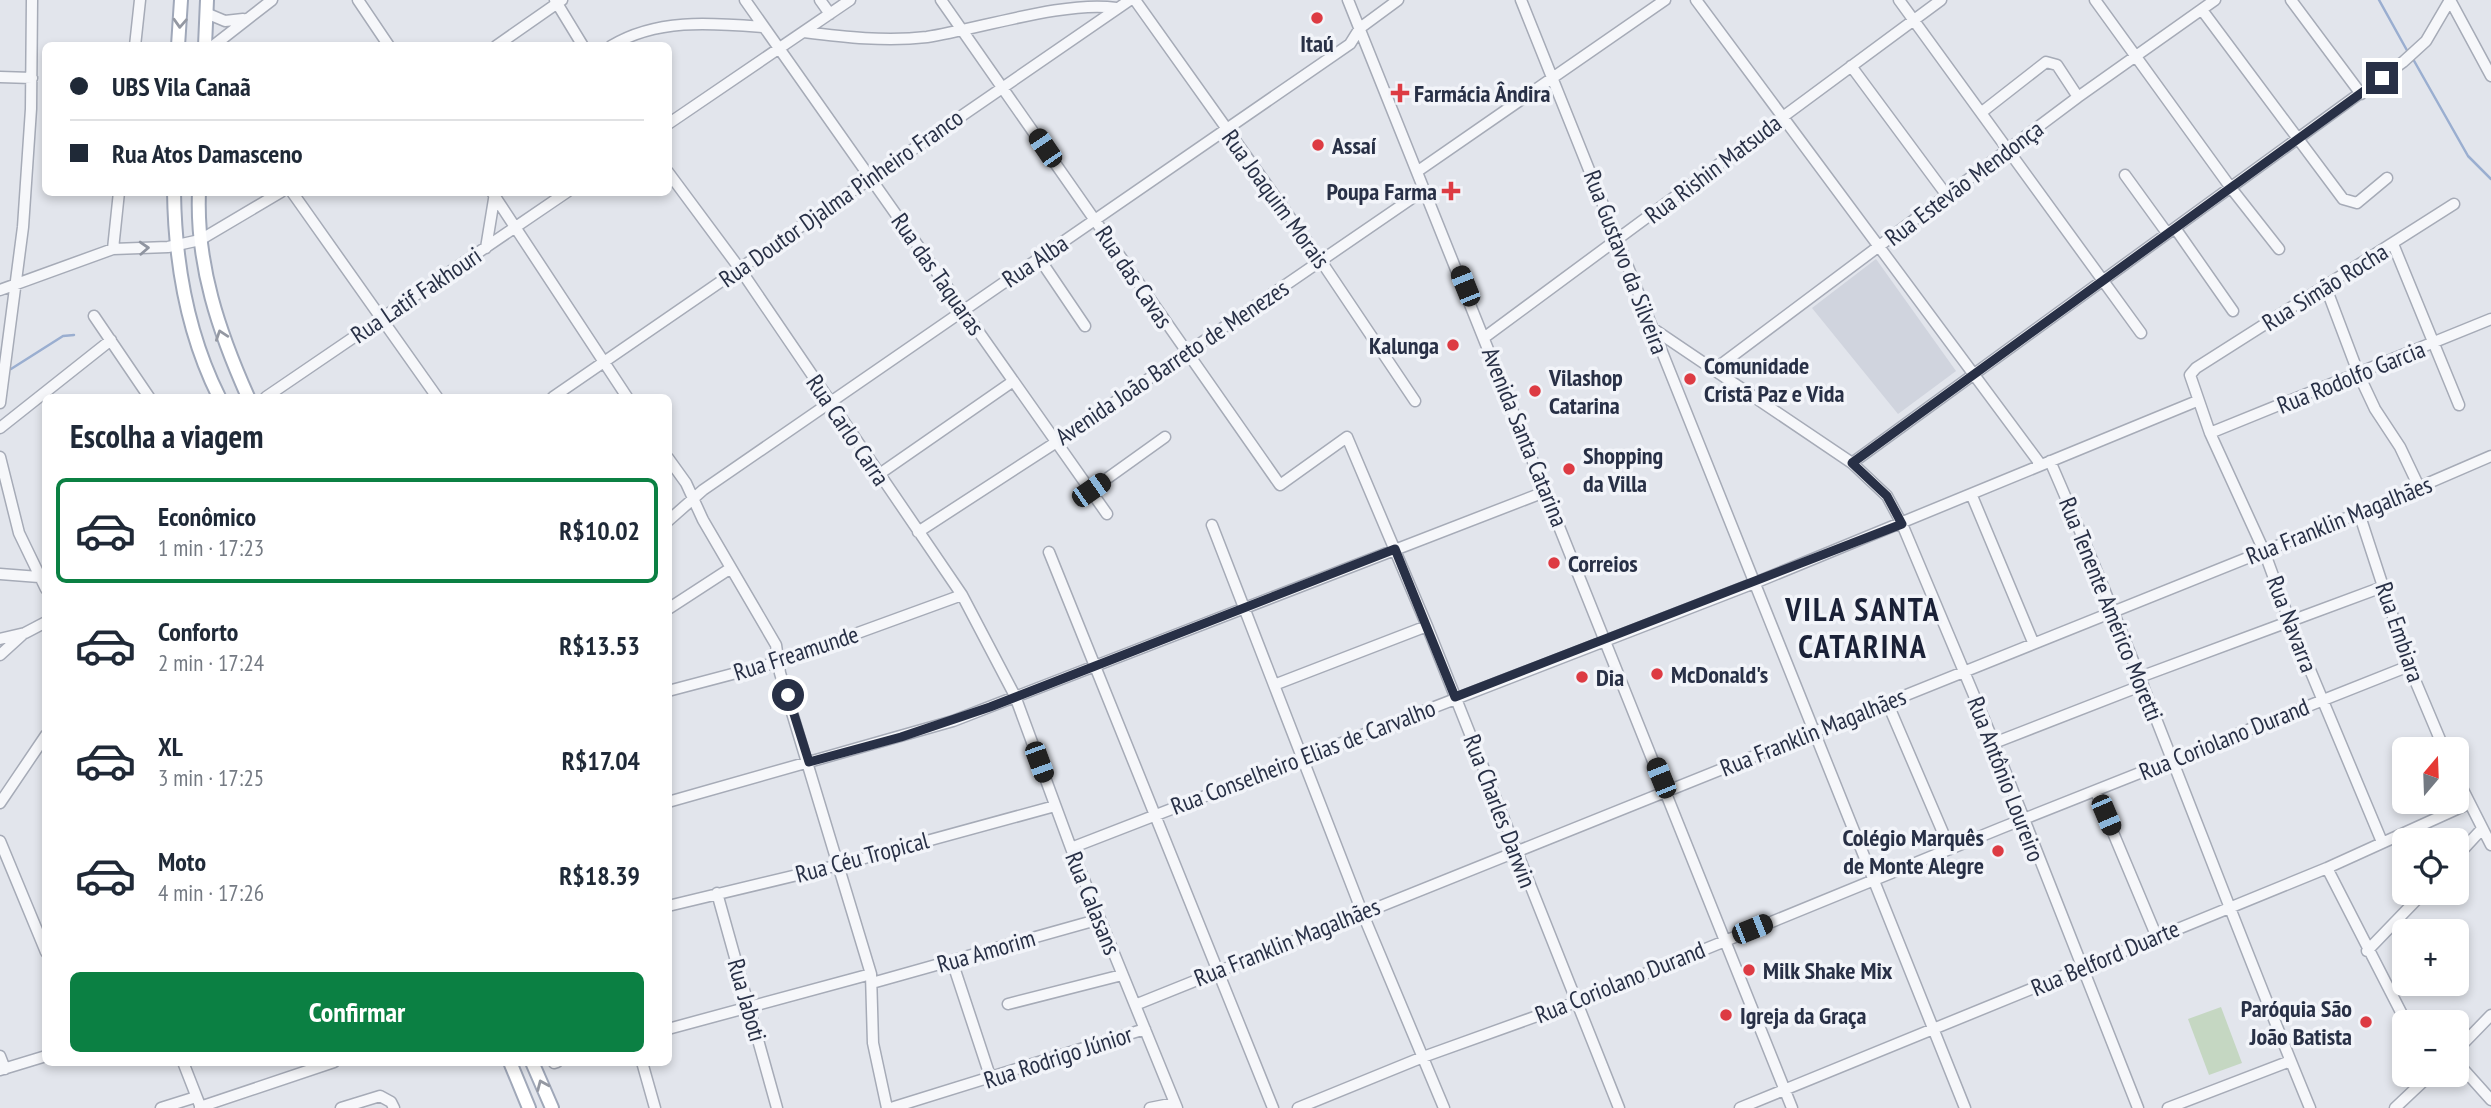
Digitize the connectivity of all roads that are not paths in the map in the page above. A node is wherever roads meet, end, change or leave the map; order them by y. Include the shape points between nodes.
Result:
1 (32, 0) edge
2 (140, 0) edge
3 (181, 0) edge
4 (272, 0) edge
5 (358, 0) edge
6 (745, 0) edge
7 (820, 0) edge
8 (850, 0) edge
9 (941, 0) edge
10 (1132, 0) edge
11 (1348, 0) edge
12 (1398, 0) edge
13 (1521, 0) edge
14 (1665, 0) edge
15 (1696, 0) edge
16 (1899, 0) edge
17 (1941, 0) edge
18 (2095, 0) edge
19 (2215, 0) edge
20 (2291, 0) edge
21 (2450, 0) edge
22 (558, 1) edge
23 (206, 6) edge
24 (1116, 8) junction
25 (2202, 10) junction
26 (830, 14) junction
27 (244, 19) junction
28 (1914, 20) junction
29 (763, 27) junction
30 (1360, 28) junction
31 (962, 30) junction
32 (804, 32) junction
33 (135, 42) edge
34 (178, 42) edge
35 (205, 42) edge
36 (218, 42) edge
37 (386, 42) edge
38 (502, 42) edge
39 (581, 42) edge
40 (618, 42) edge
41 (780, 48) junction
42 (2136, 57) junction
43 (1852, 66) junction
44 (2491, 76) edge
45 (0, 77) edge
46 (32, 78) junction
47 (1554, 78) junction
48 (1003, 86) junction
49 (2361, 94) junction
50 (2078, 97) junction
51 (1982, 112) junction
52 (1781, 117) junction
53 (672, 121) edge
54 (1226, 130) junction
55 (2297, 140) junction
56 (2009, 150) junction
57 (1418, 171) junction
58 (2125, 175) dead end
59 (672, 177) edge
60 (871, 177) junction
61 (2386, 178) dead end
62 (2231, 188) junction
63 (1424, 190) junction
64 (119, 196) edge
65 (174, 196) edge
66 (199, 196) edge
67 (274, 196) edge
68 (295, 196) edge
69 (494, 196) edge
70 (495, 196) edge
71 (561, 196) edge
72 (1948, 197) junction
73 (2454, 204) dead end
74 (1095, 220) junction
75 (514, 228) junction
76 (2171, 230) junction
77 (200, 240) junction
78 (1618, 241) junction
79 (2393, 244) junction
80 (176, 245) junction
81 (1879, 245) junction
82 (486, 248) junction
83 (113, 249) junction
84 (2279, 249) dead end
85 (1040, 258) junction
86 (1321, 261) junction
87 (740, 270) junction
88 (2104, 281) junction
89 (2325, 285) junction
90 (16, 286) junction
91 (0, 290) edge
92 (963, 310) junction
93 (2232, 311) dead end
94 (94, 316) dead end
95 (383, 318) junction
96 (2491, 319) edge
97 (1085, 326) dead end
98 (1649, 326) junction
99 (2141, 333) dead end
100 (1485, 337) junction
101 (4, 338) edge
102 (111, 340) junction
103 (2436, 342) junction
104 (1185, 353) junction
105 (604, 363) junction
106 (2196, 368) joint
107 (1715, 369) junction
108 (1973, 374) junction
109 (2359, 375) junction
110 (1012, 382) junction
111 (55, 384) junction
112 (43, 394) edge
113 (59, 394) edge
114 (147, 394) edge
115 (218, 394) edge
116 (247, 394) edge
117 (269, 394) edge
118 (435, 394) edge
119 (558, 394) edge
120 (625, 394) edge
121 (42, 395) edge
122 (1415, 401) dead end
123 (2197, 401) junction
124 (0, 403) edge
125 (830, 405) junction
126 (2459, 405) dead end
127 (0, 429) edge
128 (2210, 433) junction
129 (1165, 437) dead end
130 (1347, 437) joint
131 (1055, 443) junction
132 (2491, 456) edge
133 (0, 457) edge
134 (1852, 463) junction
135 (2046, 463) junction
136 (672, 464) edge
137 (878, 475) junction
138 (2418, 487) junction
139 (1091, 490) junction
140 (1547, 491) junction
141 (1972, 496) junction
142 (695, 500) junction
143 (2359, 513) junction
144 (1107, 514) dead end
145 (672, 518) edge
146 (1902, 524) junction
147 (1212, 525) dead end
148 (918, 532) junction
149 (1395, 549) junction
150 (2264, 551) junction
151 (1049, 552) dead end
152 (731, 568) junction
153 (0, 574) edge
154 (39, 577) junction
155 (42, 582) edge
156 (1757, 582) junction
157 (2385, 586) junction
158 (962, 596) junction
159 (672, 607) edge
160 (1245, 608) junction
161 (2115, 610) junction
162 (2290, 622) junction
163 (42, 624) edge
164 (1427, 626) junction
165 (24, 633) junction
166 (0, 639) edge
167 (1606, 641) junction
168 (2033, 642) junction
169 (0, 655) edge
170 (778, 662) junction
171 (1095, 666) junction
172 (2409, 666) junction
173 (1964, 672) junction
174 (2141, 681) junction
175 (1274, 685) junction
176 (672, 690) edge
177 (1014, 696) junction
178 (1455, 697) junction
179 (2322, 700) junction
180 (1887, 702) junction
181 (1816, 730) junction
182 (2439, 737) edge
183 (42, 741) edge
184 (1994, 743) junction
185 (1302, 760) junction
186 (2172, 761) junction
187 (809, 762) junction
188 (1666, 790) junction
189 (2096, 792) junction
190 (672, 801) edge
191 (0, 803) edge
192 (2469, 805) edge
193 (1055, 806) junction
194 (1155, 814) junction
195 (2445, 814) edge
196 (2022, 820) junction
197 (2486, 829) edge
198 (0, 841) edge
199 (2382, 842) junction
200 (2469, 845) edge
201 (2491, 845) edge
202 (1071, 848) junction
203 (1950, 849) junction
204 (1514, 851) junction
205 (839, 865) junction
206 (2327, 868) junction
207 (1876, 879) junction
208 (718, 892) junction
209 (672, 905) edge
210 (2411, 905) edge
211 (2229, 907) junction
212 (1362, 912) junction
213 (1100, 919) junction
214 (2157, 935) junction
215 (1725, 940) junction
216 (42, 942) edge
217 (2367, 951) junction
218 (952, 961) junction
219 (2081, 968) junction
220 (1216, 971) junction
221 (1122, 975) junction
222 (872, 979) junction
223 (1576, 1002) junction
224 (1008, 1004) dead end
225 (1135, 1005) junction
226 (750, 1007) junction
227 (2399, 1010) edge
228 (2491, 1015) edge
229 (672, 1028) edge
230 (1145, 1029) junction
231 (1936, 1029) junction
232 (2469, 1037) edge
233 (0, 1056) edge
234 (42, 1057) edge
235 (1423, 1057) junction
236 (2290, 1061) junction
237 (185, 1066) edge
238 (321, 1066) edge
239 (512, 1066) edge
240 (534, 1066) edge
241 (643, 1066) edge
242 (2, 1069) edge
243 (2469, 1075) edge
244 (991, 1079) junction
245 (2417, 1087) edge
246 (1786, 1090) junction
247 (2491, 1100) edge
248 (199, 1104) edge
249 (1176, 1106) edge
250 (161, 1108) edge
251 (341, 1108) edge
252 (394, 1108) edge
253 (529, 1108) edge
254 (552, 1108) edge
255 (654, 1108) edge
256 (777, 1108) edge
257 (889, 1108) edge
258 (1150, 1108) edge
259 (1273, 1108) edge
260 (1298, 1108) edge
261 (1444, 1108) edge
262 (1619, 1108) edge
263 (1741, 1108) edge
264 (1792, 1108) edge
265 (1965, 1108) edge
266 (2138, 1108) edge
267 (2168, 1108) edge
268 (2309, 1108) edge
269 (2395, 1108) edge

1 - 46 street
2 - 33 street
3 -> 34 main road
4 - 27 street
5 - 37 street
6 - 29 street, Rua das Taquaras
7 - 26 street
8 - 26 street
9 - 31 street, Rua das Cavas
10 - 24 street, Rua Doutor Djalma Pinheiro Franco
10 - 54 street, Rua Joaquim Morais
11 - 30 street, Avenida Santa Catarina
12 - 30 street, Rua Alba
13 - 47 street, Rua Gustavo da Silveira
14 - 47 street
15 - 52 street, Rua Tenente Américo Moretti
16 - 28 street
17 - 28 street, Rua Rishin Matsuda
18 - 42 street
19 - 25 street, Rua Estevão Mendonça
20 - 49 street
21 - 44 street
21 - 49 street via 2418,50
22 - 38 street
22 - 39 street
23 - 27 street via 225,21
23 - 35 main road
24 - 31 street via 1082,6
24 - 48 street, Rua Doutor Djalma Pinheiro Franco
25 - 42 street, Rua Estevão Mendonça
25 - 55 street
26 - 32 street
27 - 36 street
28 - 43 street, Rua Rishin Matsuda
28 - 51 street
29 - 40 street via 686,23 629,35
29 - 41 street, Rua das Taquaras
30 - 54 street, Rua Alba via 1350,44
30 - 57 street, Avenida Santa Catarina
31 - 32 street via 898,39
31 - 48 street, Rua das Cavas
32 - 41 street
41 - 53 street
41 - 60 street, Rua das Taquaras
42 - 50 street, Rua Estevão Mendonça
42 - 62 street
43 - 52 street, Rua Rishin Matsuda
43 - 72 street
45 - 46 street
46 - 90 street
47 - 57 street
47 - 78 street, Rua Gustavo da Silveira
48 - 60 street, Rua Doutor Djalma Pinheiro Franco
48 - 74 street, Rua das Cavas
49 - 55 street
50 - 51 street via 2057,65 2046,62
50 - 56 street, Rua Estevão Mendonça
51 - 56 street
52 - 78 street, Rua Rishin Matsuda
52 - 81 street, Rua Tenente Américo Moretti
54 - 74 street, Rua Alba
54 - 86 street, Rua Joaquim Morais
55 - 61 street via 2347,202 2357,203
55 - 62 street
56 - 72 street, Rua Estevão Mendonça
56 - 88 street
57 - 63 street, Avenida Santa Catarina
58 - 76 street
59 - 87 street, Rua Carlo Carra
60 - 87 street, Rua Doutor Djalma Pinheiro Franco
60 - 92 street, Rua das Taquaras
62 - 76 street
62 - 84 street
63 - 86 street, Avenida João Barreto de Menezes
63 - 100 street, Avenida Santa Catarina
64 - 83 street
65 - 80 main road
66 - 77 main road
67 - 77 street
68 - 95 street
69 - 82 street
70 - 75 street
71 - 75 street, Rua Latif Fakhouri
72 - 81 street, Rua Estevão Mendonça
73 - 79 street, Rua Simão Rocha
74 - 85 street, Rua Alba
74 - 104 street, Rua das Cavas
75 - 82 street, Rua Latif Fakhouri
75 - 105 street
76 - 88 street
76 - 93 street
77 - 80 street
116 -> 77 main road via 218,324
78 - 98 street, Rua Gustavo da Silveira
78 - 100 street, Rua Rishin Matsuda
79 - 89 street, Rua Simão Rocha
79 - 103 street
83 -> 80 street
80 - 115 main road via 200,348
81 - 107 street, Rua Estevão Mendonça
81 - 108 street, Rua Tenente Américo Moretti
82 - 95 street, Rua Latif Fakhouri
83 - 90 street
85 - 92 street, Rua Alba
85 - 97 street
86 - 104 street, Avenida João Barreto de Menezes
86 - 122 street, Rua Joaquim Morais
87 - 105 street, Rua Doutor Djalma Pinheiro Franco
87 - 125 street, Rua Carlo Carra
88 - 99 street
88 - 108 street
89 - 106 street, Rua Simão Rocha
89 - 109 street
90 - 91 street
90 - 101 street
92 - 110 street, Rua das Taquaras
92 - 125 street, Rua Alba
94 - 102 street
95 - 117 street, Rua Latif Fakhouri
95 - 118 street
96 - 103 street, Rua Rodolfo Garcia
98 - 107 street, Rua Antônio Loureiro
98 - 156 street, Rua Gustavo da Silveira
100 - 140 street, Avenida Santa Catarina
101 - 124 street
102 - 111 street
102 - 114 street
103 - 109 street, Rua Rodolfo Garcia
103 - 126 street
104 - 130 street, Rua das Cavas via 1279,485
104 - 131 street, Avenida João Barreto de Menezes
105 - 119 street, Rua Doutor Djalma Pinheiro Franco
105 - 120 street
106 - 123 street, Rua Navarra via 2190,380
107 - 134 street, Rua Antônio Loureiro
108 - 134 street
108 - 135 street, Rua Tenente Américo Moretti
109 - 128 street, Rua Rodolfo Garcia
109 - 138 street
110 - 131 street, Rua das Taquaras
110 - 137 street
111 - 112 street
111 - 113 street
121 - 127 street
123 - 128 street, Rua Navarra
123 - 135 street, Rua Conselheiro Elias de Carvalho
125 - 137 street, Rua Carlo Carra
125 - 142 street, Rua Alba via 703,490
128 - 150 street, Rua Navarra
129 - 139 street
130 - 149 street, Rua Charles Darwin
131 - 139 street, Rua das Taquaras
131 - 148 street, Avenida João Barreto de Menezes
132 - 138 street, Rua Franklin Magalhães
133 - 154 street via 19,533
134 - 146 street, Rua Antônio Loureiro via 1887,496
135 - 141 street, Rua Conselheiro Elias de Carvalho
135 - 161 street, Rua Tenente Américo Moretti
136 - 142 street
137 - 148 street, Rua Carlo Carra
138 - 143 street, Rua Franklin Magalhães
139 - 144 street, Rua das Taquaras
140 - 149 street
140 - 167 street, Avenida Santa Catarina
141 - 146 street, Rua Conselheiro Elias de Carvalho
141 - 168 street
142 - 145 street, Rua Alba
142 - 152 street
143 - 150 street, Rua Franklin Magalhães
143 - 157 street, Rua Embiara
146 - 156 street, Rua Conselheiro Elias de Carvalho
146 - 173 street, Rua Antônio Loureiro
147 - 160 street
148 - 158 street, Rua Carlo Carra
149 - 160 street
149 - 164 street, Rua Charles Darwin
150 - 161 street, Rua Franklin Magalhães
150 - 162 street, Rua Navarra
151 - 171 street
152 - 159 street
152 - 170 street via 776,645
153 - 154 street
154 - 155 street
156 - 167 street, Rua Conselheiro Elias de Carvalho
156 - 181 street, Rua Gustavo da Silveira
157 - 162 street
157 - 172 street, Rua Embiara
158 - 170 street, Rua Freamunde
158 - 177 street, Rua Carlo Carra
160 - 171 street
160 - 175 street
161 - 168 street, Rua Franklin Magalhães
161 - 174 street, Rua Tenente Américo Moretti
162 - 174 street
162 - 179 street, Rua Navarra
163 - 165 street
164 - 175 street
164 - 178 street, Rua Charles Darwin
165 - 166 street
165 - 169 street
167 - 178 street, Rua Conselheiro Elias de Carvalho
167 - 188 street, Avenida Santa Catarina
168 - 173 street, Rua Franklin Magalhães
170 - 176 street, Rua Freamunde
170 - 187 street
171 - 177 street
171 - 194 street
172 - 179 street, Rua Coriolano Durand
172 - 182 street, Rua Embiara
173 - 180 street, Rua Franklin Magalhães
173 - 184 street, Rua Antônio Loureiro
174 - 184 street
174 - 186 street, Rua Tenente Américo Moretti
175 - 185 street
177 - 187 street via 953,721
177 - 193 street, Rua Calasans
178 - 185 street, Rua Conselheiro Elias de Carvalho
178 - 204 street, Rua Charles Darwin
179 - 186 street, Rua Coriolano Durand
179 - 199 street, Rua Navarra
180 - 181 street, Rua Franklin Magalhães
180 - 203 street
181 - 188 street, Rua Franklin Magalhães
181 - 207 street, Rua Gustavo da Silveira
183 - 191 street
184 - 196 street, Rua Antônio Loureiro
185 - 194 street, Rua Conselheiro Elias de Carvalho
185 - 212 street
186 - 189 street, Rua Coriolano Durand
186 - 211 street, Rua Tenente Américo Moretti
187 - 190 street
187 - 205 street
188 - 204 street, Rua Franklin Magalhães
188 - 215 street, Avenida Santa Catarina
189 - 196 street, Rua Coriolano Durand
189 - 214 street
192 - 197 street
193 - 202 street, Rua Calasans
193 - 205 street, Rua Céu Tropical
194 - 202 street, Rua Conselheiro Elias de Carvalho
194 - 220 street
195 - 199 street, Rua Belford Duarte
196 - 203 street, Rua Coriolano Durand
196 - 219 street, Rua Antônio Loureiro
197 - 200 street
197 - 201 street
198 - 216 street
199 - 206 street, Rua Belford Duarte
202 - 213 street, Rua Calasans
203 - 207 street, Rua Coriolano Durand
204 - 212 street, Rua Franklin Magalhães
204 - 223 street, Rua Charles Darwin
205 - 208 street, Rua Céu Tropical
205 - 222 street
206 - 211 street, Rua Belford Duarte
206 - 217 street
207 - 215 street, Rua Coriolano Durand
207 - 231 street, Rua Gustavo da Silveira
208 - 209 street, Rua Céu Tropical
208 - 226 street, Rua Jaboti
210 - 217 street
211 - 214 street, Rua Belford Duarte
211 - 236 street, Rua Tenente Américo Moretti
212 - 220 street, Rua Franklin Magalhães
212 - 235 street
213 - 218 street, Rua Amorim
213 - 221 street, Rua Calasans
214 - 219 street, Rua Belford Duarte
215 - 223 street, Rua Coriolano Durand
215 - 246 street, Avenida Santa Catarina
217 - 227 street
218 - 222 street, Rua Amorim
218 - 244 street
219 - 231 street, Rua Belford Duarte
219 - 266 street, Rua Antônio Loureiro
220 - 225 street, Rua Franklin Magalhães
220 - 259 street
221 - 224 street
221 - 225 street, Rua Calasans
222 - 226 street, Rua Amorim
222 - 257 street via 873,1043
223 - 235 street, Rua Coriolano Durand
223 - 262 street, Rua Charles Darwin
225 - 230 street, Rua Calasans
226 - 229 street, Rua Amorim
226 - 256 street, Rua Jaboti
228 - 232 street
230 - 244 street, Rua Rodrigo Júnior
230 - 249 street, Rua Calasans
231 - 246 street, Rua Belford Duarte
231 - 265 street, Rua Gustavo da Silveira
233 - 242 street
234 - 242 street
235 - 260 street, Rua Coriolano Durand
235 - 261 street
236 - 267 street
236 - 268 street, Rua Tenente Américo Moretti
237 - 248 street
238 - 248 street
239 - 253 main road
254 -> 240 main road
241 - 255 street
243 - 247 street
244 - 257 street, Rua Rodrigo Júnior
245 - 269 street
246 - 263 street, Rua Belford Duarte
246 - 264 street, Avenida Santa Catarina
248 - 250 street
249 - 258 street
251 - 252 street via 376,1096 386,1098

